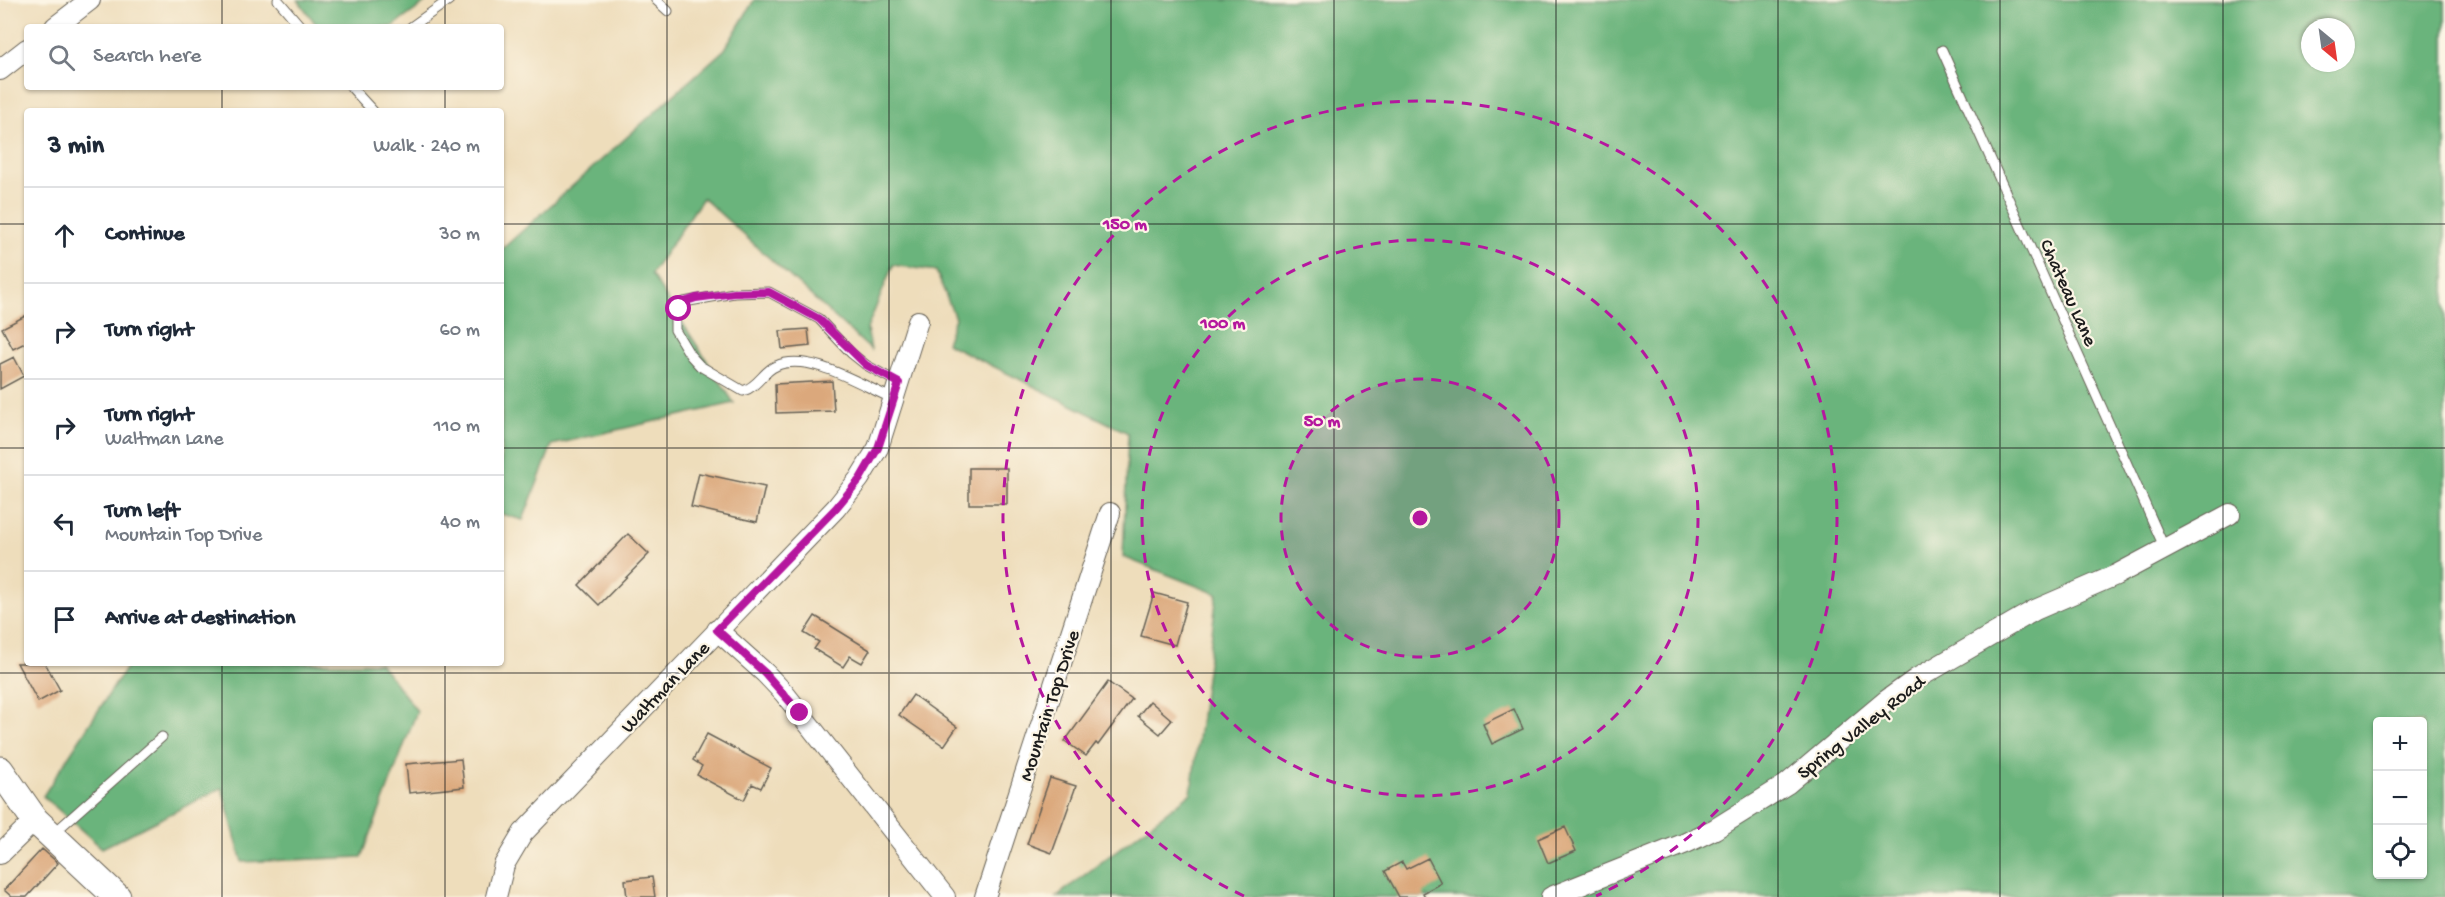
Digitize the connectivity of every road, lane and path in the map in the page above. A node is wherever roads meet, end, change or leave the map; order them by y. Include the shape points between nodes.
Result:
1 (90, 0) edge
2 (278, 0) edge
3 (449, 0) edge
4 (656, 0) edge
5 (668, 11) dead end
6 (59, 24) edge
7 (298, 24) edge
8 (415, 24) edge
9 (1942, 50) dead end
10 (24, 51) edge
11 (0, 70) edge
12 (354, 90) edge
13 (370, 108) edge
14 (918, 321) dead end
15 (896, 391) junction
16 (1110, 513) dead end
17 (2230, 514) dead end
18 (2165, 549) junction
19 (717, 630) junction
20 (162, 738) dead end
21 (0, 770) edge
22 (43, 827) junction
23 (0, 854) edge
24 (117, 897) edge
25 (496, 897) edge
26 (945, 897) edge
27 (985, 897) edge
28 (1551, 897) edge

1 - 6 street
2 - 7 lane
3 - 8 lane
4 - 5 lane
9 - 18 lane, Chateau Lane
10 - 11 street
12 - 13 lane
14 - 15 street, Waltman Lane
15 - 15 lane via 866,388 839,372 789,362 774,366 752,388 743,391 700,366 675,330 675,318 684,302 696,298 769,292 819,319
15 - 19 street, Waltman Lane via 878,448 860,479
16 - 27 street, Mountain Top Drive
17 - 18 street, Spring Valley Road
18 - 28 street, Spring Valley Road via 2035,610 1916,679 1787,784 1715,829
19 - 25 street, Waltman Lane via 523,833 504,865
19 - 26 street via 784,693
20 - 22 lane
21 - 22 main road
22 - 23 street
22 - 24 main road

